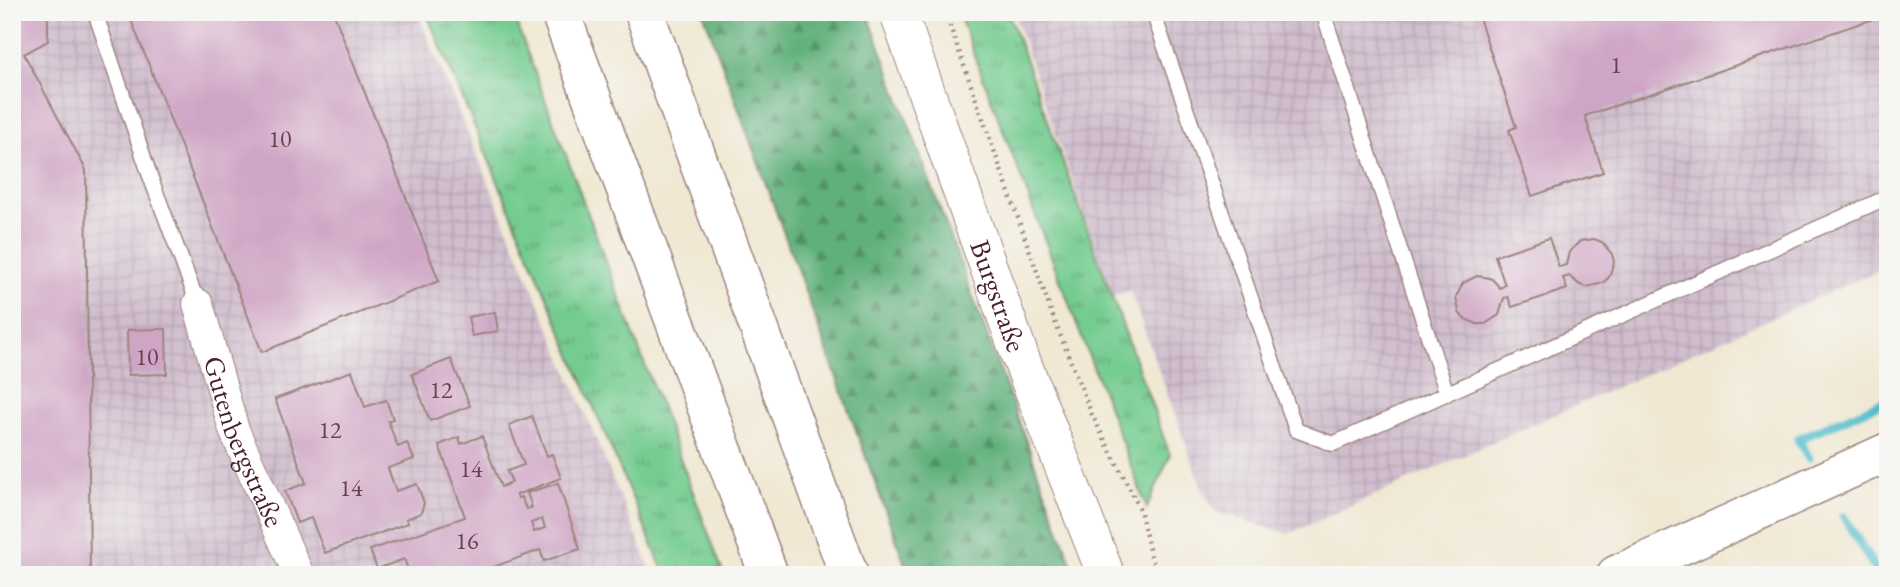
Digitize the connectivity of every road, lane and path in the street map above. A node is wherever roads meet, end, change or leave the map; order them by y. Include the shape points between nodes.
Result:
1 (95, 12) edge
2 (560, 12) edge
3 (644, 12) edge
4 (898, 12) edge
5 (945, 12) edge
6 (1153, 12) edge
7 (1324, 12) edge
8 (1888, 197) edge
9 (198, 304) joint
10 (1447, 394) junction
11 (1888, 452) edge
12 (299, 575) edge
13 (769, 575) edge
14 (849, 575) edge
15 (1106, 575) edge
16 (1160, 575) edge
17 (1616, 575) edge

1 - 9 lane
2 - 13 main road
3 - 14 main road
4 - 15 street, Burgstraße via 1021,359
5 - 16 path via 1052,314 1092,415 1140,509 1151,558
6 - 10 lane via 1296,430 1333,444
7 - 10 lane
8 - 10 lane
9 - 12 street, Gutenbergstraße via 234,430
11 - 17 main road

